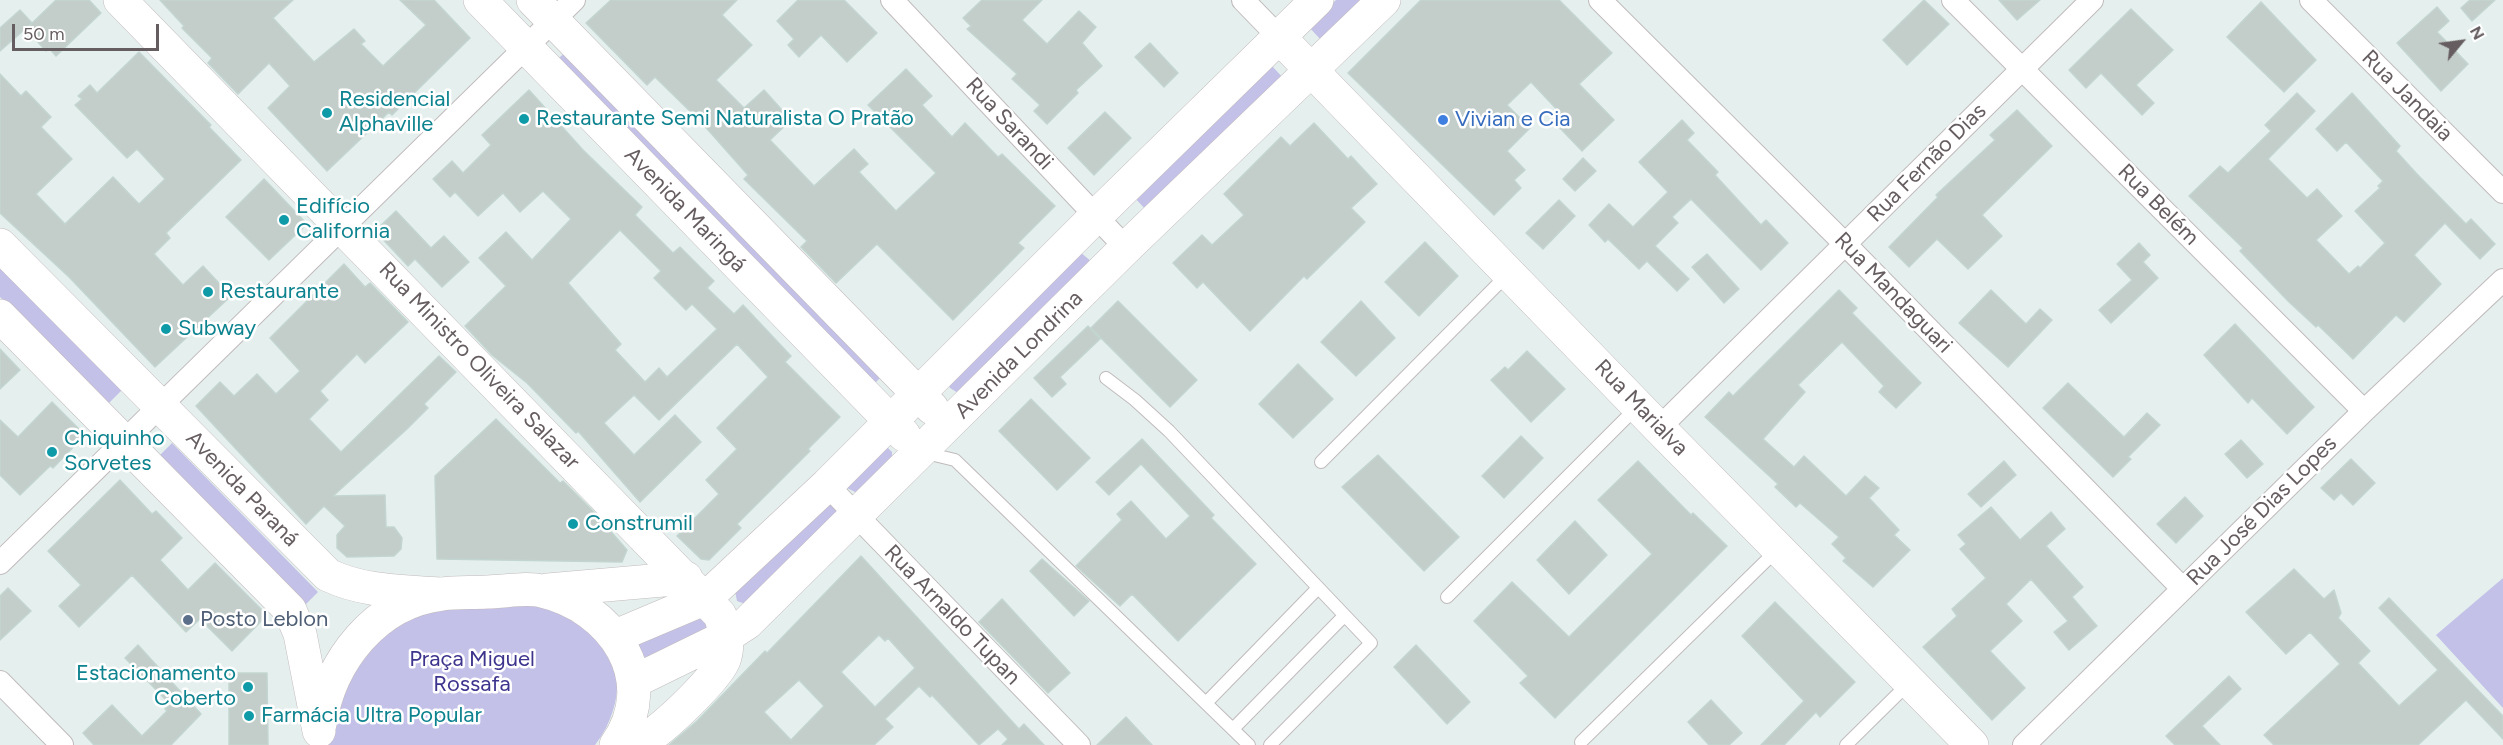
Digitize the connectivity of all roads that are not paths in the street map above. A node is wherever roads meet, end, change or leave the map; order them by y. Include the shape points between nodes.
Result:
1 (120, 0) edge
2 (480, 0) edge
3 (892, 0) edge
4 (1243, 0) edge
5 (1317, 0) edge
6 (1384, 0) edge
7 (1600, 0) edge
8 (1953, 0) edge
9 (2092, 0) edge
10 (2311, 0) edge
11 (553, 7) edge
12 (1279, 37) junction
13 (526, 46) junction
14 (2022, 69) junction
15 (1311, 70) junction
16 (690, 160) junction
17 (663, 188) junction
18 (2503, 192) edge
19 (1096, 216) junction
20 (342, 227) junction
21 (1845, 244) junction
22 (0, 245) edge
23 (1126, 248) junction
24 (1510, 272) junction
25 (2503, 280) edge
26 (0, 316) edge
27 (1106, 378) dead end
28 (918, 393) junction
29 (160, 405) junction
30 (2364, 411) junction
31 (1648, 417) junction
32 (890, 420) junction
33 (125, 441) junction
34 (952, 442) junction
35 (921, 452) junction
36 (1321, 462) dead end
37 (827, 485) junction
38 (857, 518) junction
39 (1779, 549) junction
40 (0, 563) edge
41 (696, 588) junction
42 (1317, 589) junction
43 (540, 590) junction
44 (2183, 590) junction
45 (440, 594) junction
46 (1447, 597) dead end
47 (1344, 616) junction
48 (616, 636) junction
49 (727, 636) junction
50 (634, 681) junction
51 (1911, 681) junction
52 (0, 682) edge
53 (1206, 703) junction
54 (1233, 729) junction
55 (318, 738) edge
56 (1581, 742) dead end
57 (62, 745) edge
58 (616, 745) edge
59 (634, 745) edge
60 (1079, 745) edge
61 (1249, 745) edge
62 (1270, 745) edge
63 (1846, 745) edge
64 (1972, 745) edge
65 (2024, 745) edge

1 - 20 main road, Rua Ministro Oliveira Salazar
2 - 13 main road, Avenida Maringá
3 - 19 street, Rua Sarandi
4 - 12 street
5 - 12 main road, Avenida Londrina
6 - 15 main road, Avenida Londrina
7 - 21 street, Rua Mandaguari
8 - 14 street, Rua Belém
9 - 14 street, Rua Fernão Dias
10 - 18 street, Rua Jandaia
11 - 13 street
11 - 16 main road, Avenida Maringá
12 - 15 main road, Rua Marialva
12 - 19 main road, Avenida Londrina
13 - 17 main road, Avenida Maringá
13 - 20 street
14 - 21 street, Rua Fernão Dias
14 - 30 street, Rua Belém
15 - 23 main road, Avenida Londrina
15 - 24 main road, Rua Marialva
16 - 17 main road
16 - 28 main road, Avenida Maringá
17 - 32 main road, Avenida Maringá
19 - 23 street, Rua Sarandi
19 - 28 main road, Avenida Londrina
20 - 29 street
20 - 41 main road, Rua Ministro Oliveira Salazar
21 - 31 street, Rua Fernão Dias
21 - 44 street, Rua Mandaguari
22 - 29 main road, Avenida Paraná
23 - 34 main road, Avenida Londrina
24 - 31 main road, Rua Marialva
24 - 36 lane
25 - 30 street, Rua José Dias Lopes
26 - 33 main road
27 - 42 lane via 1168,431
28 - 32 main road, Avenida Londrina
28 - 34 main road, Avenida Maringá
29 - 33 street
29 - 45 main road, Avenida Paraná via 328,575 373,590
30 - 44 street, Rua José Dias Lopes
31 - 39 main road, Rua Marialva
31 - 46 lane
32 - 35 main road, Avenida Maringá
32 - 37 main road, Avenida Londrina
33 - 40 street
33 - 55 main road via 290,610 300,634
34 - 35 main road, Avenida Londrina
34 - 53 lane
35 - 38 main road, Avenida Londrina
37 - 38 street, Rua Arnaldo Tupan
37 - 41 main road, Avenida Londrina
38 - 49 main road, Avenida Londrina via 747,623
38 - 60 street, Rua Arnaldo Tupan
39 - 51 main road, Rua Marialva
39 - 56 lane
41 - 43 main road via 626,585
41 - 48 main road, Avenida Londrina
41 - 49 main road, Rua Ministro Oliveira Salazar via 720,615
42 - 47 lane
42 - 53 lane
43 - 45 main road
43 - 48 main road via 586,610
44 - 65 street, Rua José Dias Lopes
45 - 55 main road via 393,610 360,635 334,676
47 - 54 lane
47 - 62 lane via 1371,643
48 - 50 main road
49 - 50 main road, Avenida Londrina
49 - 59 main road via 725,658 716,674 650,738
50 - 58 main road via 631,709
51 - 63 lane
51 - 64 main road, Rua Marialva
52 - 57 street
53 - 54 lane
54 - 61 lane

